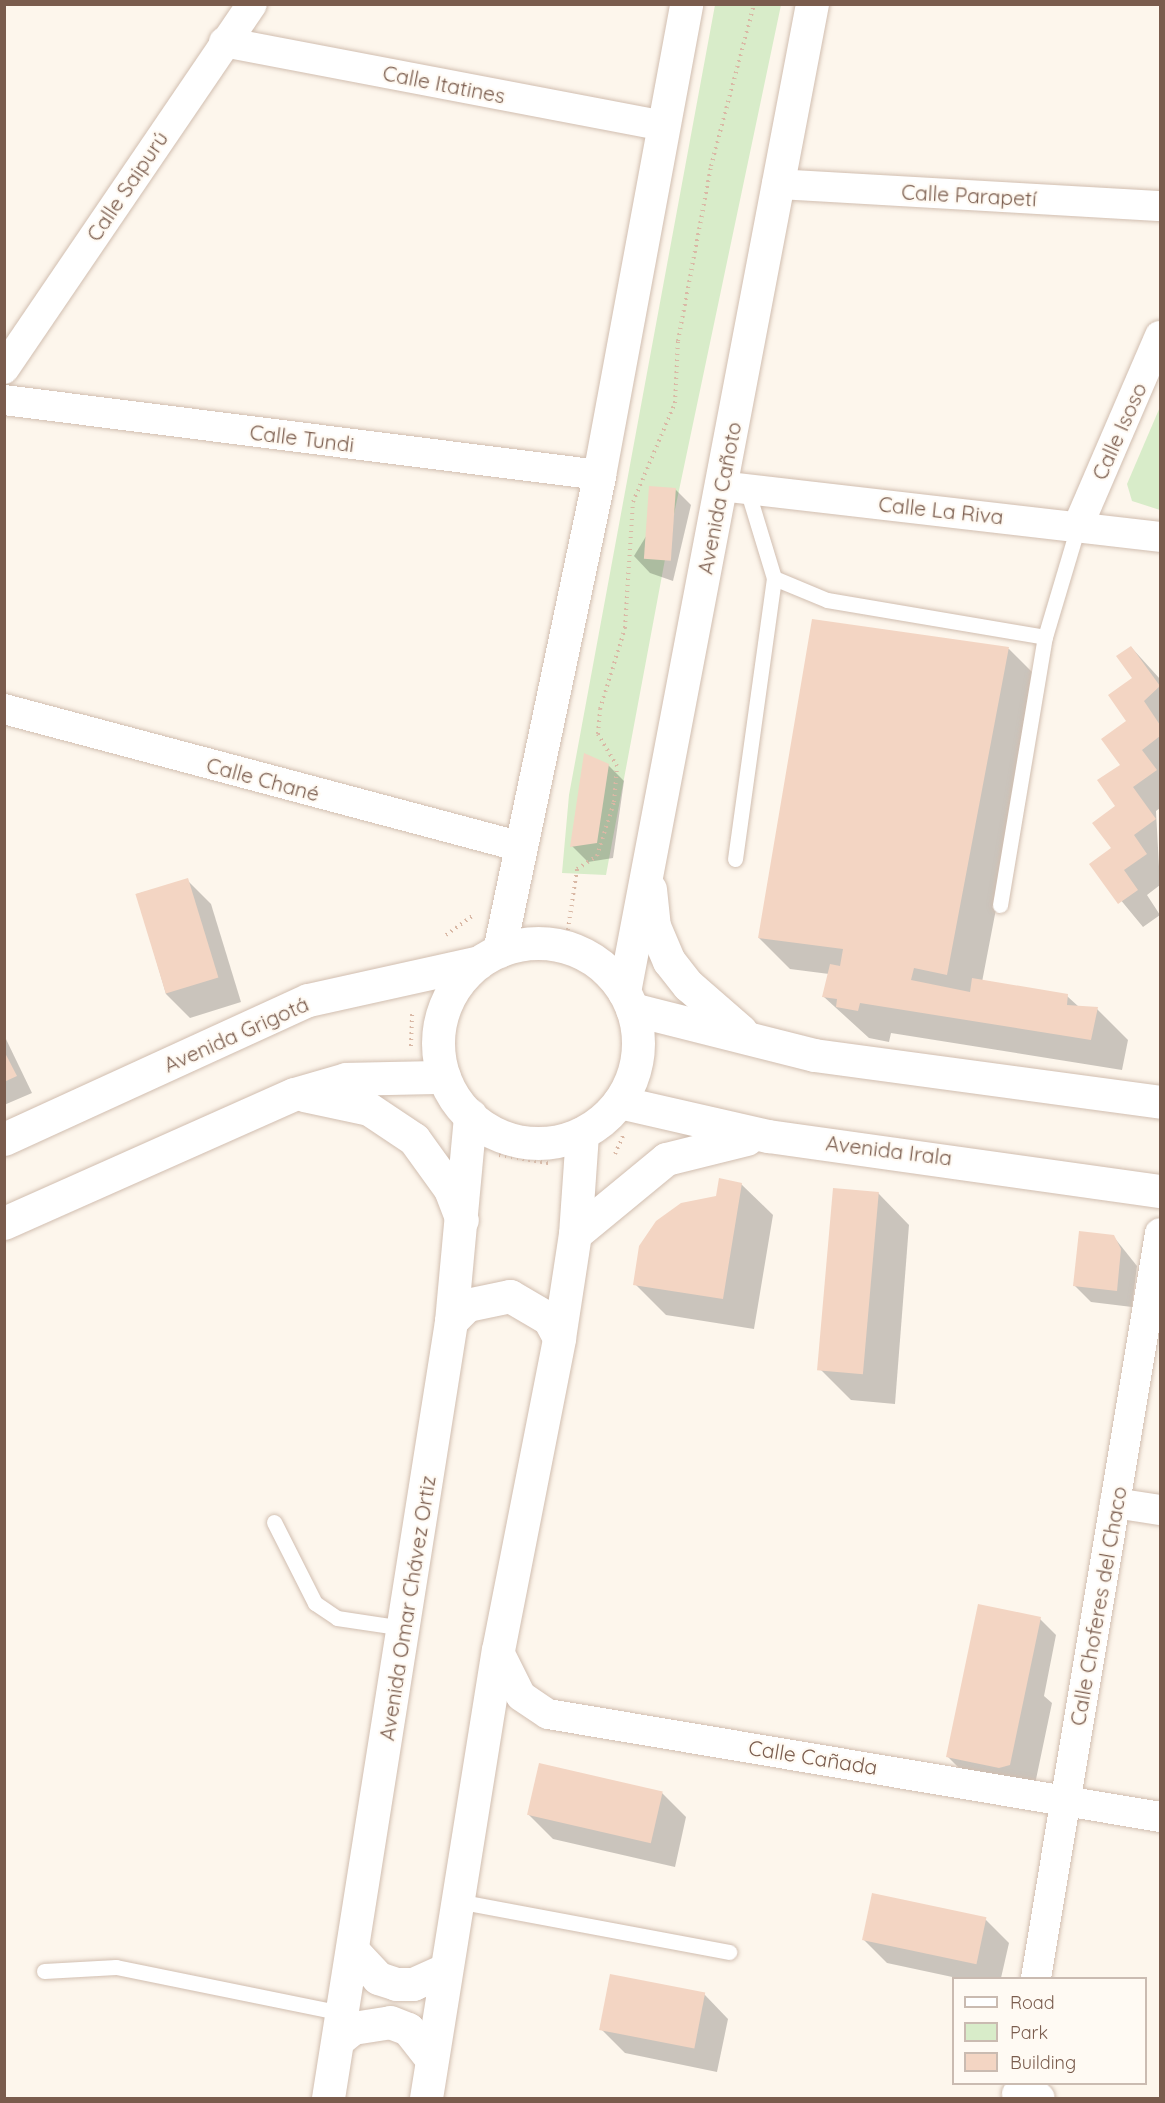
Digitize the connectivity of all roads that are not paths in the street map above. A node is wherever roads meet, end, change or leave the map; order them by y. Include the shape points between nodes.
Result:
1 (252, 4) edge
2 (686, 4) edge
3 (812, 4) edge
4 (224, 42) junction
5 (664, 126) junction
6 (777, 184) junction
7 (1161, 206) edge
8 (1161, 336) edge
9 (4, 369) edge
10 (4, 400) edge
11 (599, 475) junction
12 (734, 487) junction
13 (1078, 526) junction
14 (1161, 537) edge
15 (774, 578) junction
16 (1045, 637) junction
17 (4, 709) edge
18 (522, 847) junction
19 (735, 859) dead end
20 (647, 869) junction
21 (1000, 905) dead end
22 (495, 945) junction
23 (632, 994) junction
24 (754, 1041) junction
25 (432, 1076) junction
26 (294, 1094) junction
27 (1161, 1102) edge
28 (627, 1105) junction
29 (470, 1129) junction
30 (768, 1136) junction
31 (4, 1139) edge
32 (581, 1148) junction
33 (1161, 1191) edge
34 (4, 1222) edge
35 (464, 1225) junction
36 (1161, 1233) edge
37 (575, 1234) junction
38 (451, 1321) junction
39 (559, 1338) junction
40 (1115, 1503) junction
41 (1161, 1510) edge
42 (274, 1522) dead end
43 (404, 1628) junction
44 (498, 1650) junction
45 (1065, 1799) junction
46 (1161, 1817) edge
47 (457, 1901) junction
48 (353, 1951) junction
49 (729, 1952) dead end
50 (446, 1969) junction
51 (44, 1971) dead end
52 (1036, 1977) edge
53 (341, 2026) junction
54 (431, 2058) junction
55 (328, 2098) edge
56 (426, 2098) edge

1 - 4 street, Calle Saipurú
2 - 5 main road
3 - 6 main road, Avenida Cañoto
4 - 5 street, Calle Itatines
4 - 9 street, Calle Saipurú
5 - 11 main road
6 - 7 street, Calle Parapetí
6 - 12 main road, Avenida Cañoto
8 - 13 street, Calle Isoso
10 - 11 street, Calle Tundi
11 - 18 main road
12 - 13 street, Calle La Riva
12 - 15 lane
12 - 20 main road, Avenida Cañoto
13 - 14 street, Calle La Riva
13 - 16 lane
15 - 16 lane via 827,600
15 - 19 lane
16 - 21 lane
17 - 18 street, Calle Chané
18 - 22 main road
20 - 23 main road, Avenida Cañoto
20 - 24 main road via 654,926 669,961 711,1008
22 - 23 main road, Avenida Grigotá via 565,947 599,964
22 - 25 main road via 455,987 441,1019
22 - 31 main road, Avenida Grigotá via 425,972 308,1000
23 - 24 main road
23 - 28 main road, Avenida Cañoto via 637,1058
24 - 27 main road via 814,1055
25 - 26 main road via 346,1079
25 - 29 main road
26 - 34 main road
26 - 35 main road via 332,1098 369,1109 414,1139 450,1189
28 - 30 main road, Avenida Irala
28 - 32 main road
29 - 32 main road
29 - 35 main road, Avenida Omar Chávez Ortiz
30 - 33 main road, Avenida Irala
30 - 37 main road via 708,1144 666,1159
32 - 37 main road
35 - 38 main road, Avenida Omar Chávez Ortiz
36 - 40 street, Calle Choferes del Chaco
37 - 39 main road
38 - 39 main road via 467,1305 510,1296 549,1319
38 - 43 main road, Avenida Omar Chávez Ortiz
39 - 44 main road
40 - 41 street
40 - 45 street, Calle Choferes del Chaco
42 - 43 lane via 315,1603 337,1618
43 - 48 main road, Avenida Omar Chávez Ortiz
44 - 45 street, Calle Cañada via 521,1696 548,1714
44 - 47 main road
45 - 46 street, Calle Cañada
45 - 52 street, Calle Choferes del Chaco
47 - 49 lane
47 - 50 main road
48 - 50 main road via 378,1978 396,1984 414,1984
48 - 53 main road, Avenida Omar Chávez Ortiz
50 - 54 main road
51 - 53 lane via 116,1967
53 - 54 main road via 390,2022 408,2029
53 - 55 main road, Avenida Omar Chávez Ortiz
54 - 56 main road

